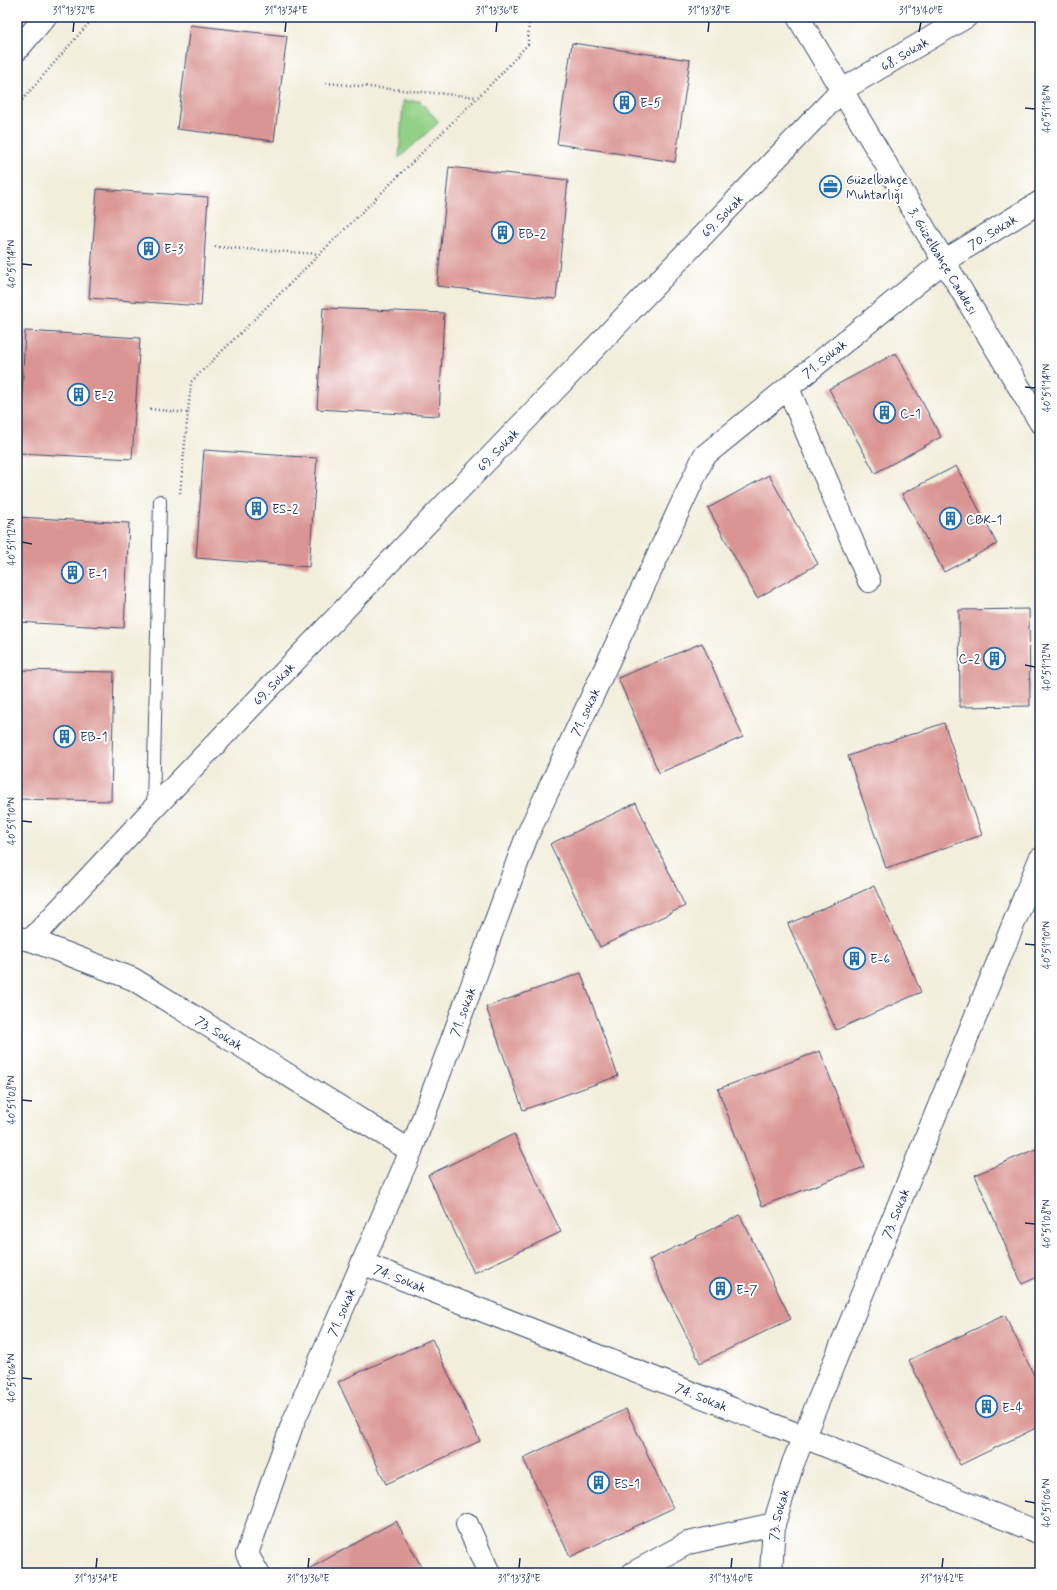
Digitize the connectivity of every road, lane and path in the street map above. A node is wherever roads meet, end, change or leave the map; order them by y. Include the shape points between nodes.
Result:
1 (45, 17) edge
2 (94, 17) edge
3 (529, 17) edge
4 (798, 17) edge
5 (966, 17) edge
6 (17, 50) edge
7 (326, 83) dead end
8 (842, 90) junction
9 (478, 97) junction
10 (17, 106) edge
11 (1040, 202) edge
12 (215, 247) dead end
13 (319, 254) junction
14 (944, 261) junction
15 (788, 388) junction
16 (150, 409) dead end
17 (188, 413) junction
18 (1040, 422) edge
19 (704, 456) joint
20 (160, 501) joint
21 (869, 581) dead end
22 (153, 809) junction
23 (1040, 859) edge
24 (24, 939) edge
25 (411, 1151) junction
26 (362, 1263) junction
27 (804, 1437) junction
28 (466, 1524) dead end
29 (774, 1524) junction
30 (1040, 1533) edge
31 (258, 1573) edge
32 (489, 1573) edge
33 (633, 1573) edge
34 (770, 1573) edge

1 - 6 main road
2 - 10 path
3 - 9 path via 528,44
4 - 8 main road, 3. Güzelbahçe Caddesi
5 - 8 main road, 68. Sokak
7 - 9 path
8 - 14 main road, 3. Güzelbahçe Caddesi
8 - 22 main road, 69. Sokak
9 - 13 path
11 - 14 main road, 70. Sokak
12 - 13 path
13 - 17 path via 191,382
14 - 15 main road, 71. Sokak
14 - 18 main road, 3. Güzelbahçe Caddesi
15 - 19 main road, 71. Sokak
15 - 21 main road
16 - 17 path
17 - 20 path via 179,500
19 - 25 main road, 71. sokak via 527,836
20 - 22 lane
22 - 24 main road, 69. Sokak
23 - 27 main road, 73. Sokak
24 - 25 main road, 73. Sokak via 133,979
25 - 26 main road, 71. sokak
26 - 27 main road, 74. Sokak
26 - 31 main road, 71. sokak via 292,1425 247,1554
27 - 29 main road, 73. Sokak
27 - 30 main road, 74. Sokak
28 - 32 main road
29 - 33 main road via 688,1544
29 - 34 main road, 73. Sokak

